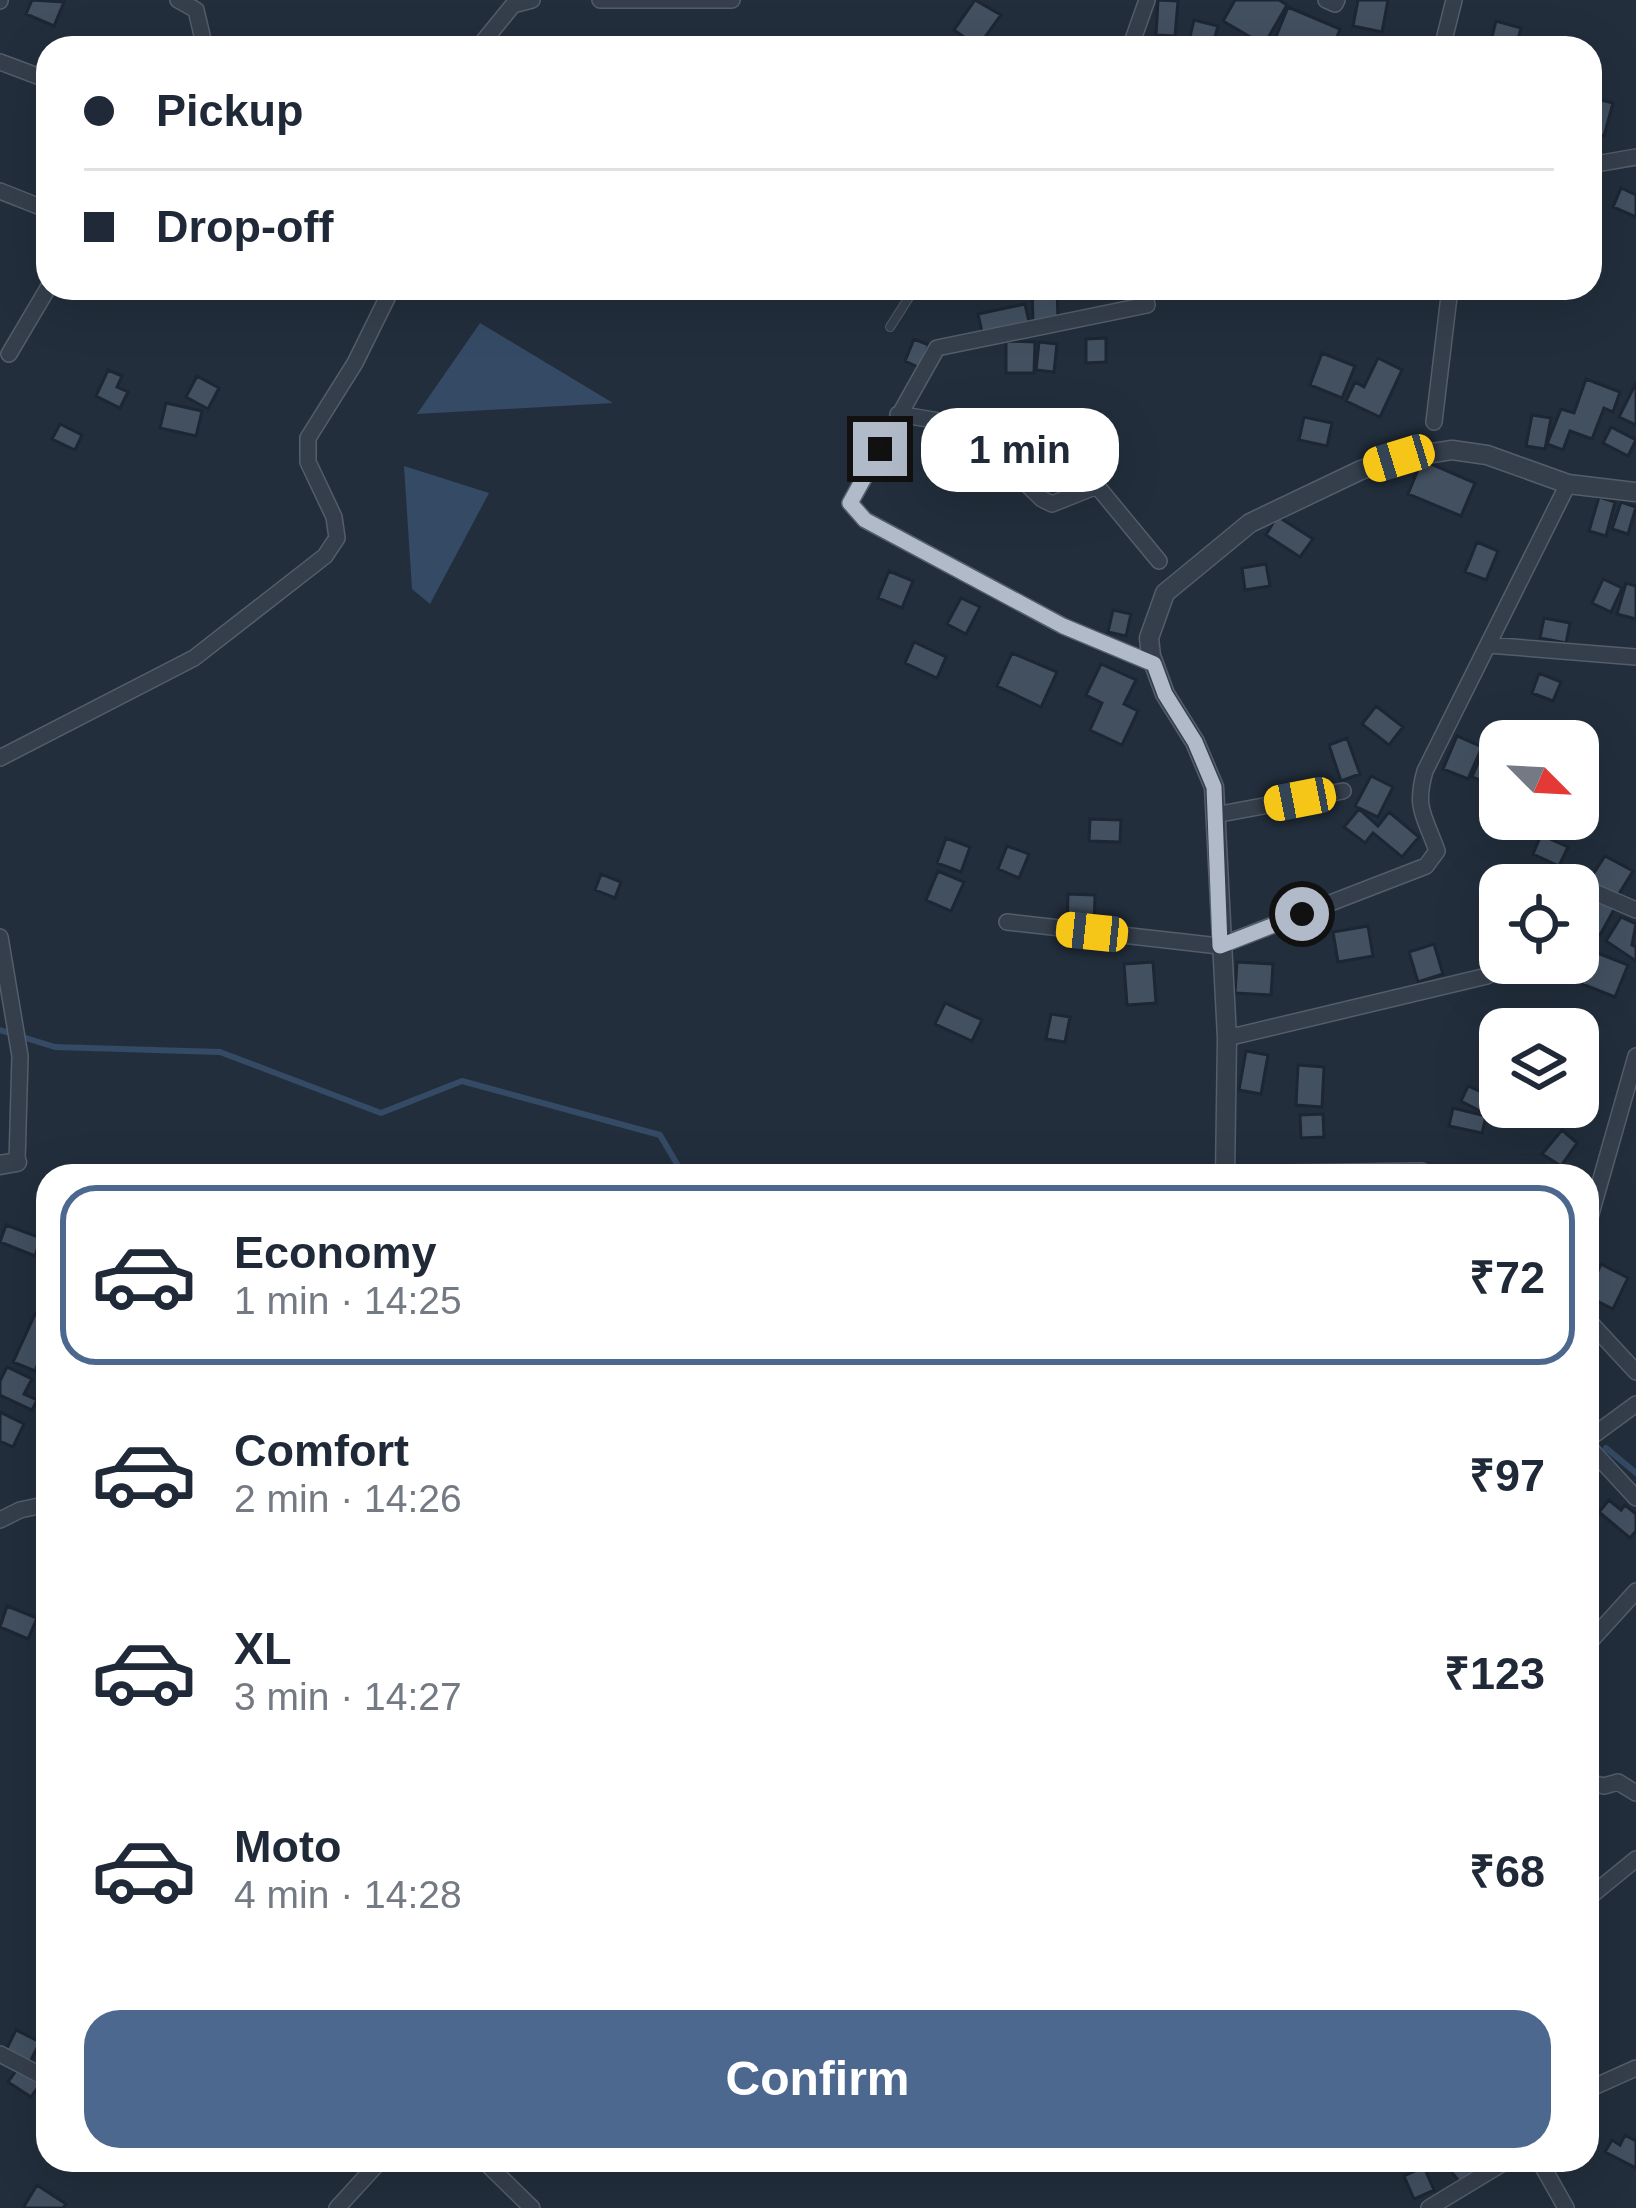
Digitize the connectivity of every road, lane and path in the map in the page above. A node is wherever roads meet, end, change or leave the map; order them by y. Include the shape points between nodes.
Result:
1 (178, 0) edge
2 (532, 0) edge
3 (600, 0) edge
4 (732, 0) edge
5 (1147, 0) edge
6 (1326, 0) edge
7 (1337, 0) edge
8 (1454, 0) edge
9 (513, 2) edge
10 (202, 36) edge
11 (487, 36) edge
12 (1134, 36) edge
13 (1445, 36) edge
14 (0, 62) edge
15 (36, 76) edge
16 (1636, 157) edge
17 (1602, 163) edge
18 (0, 191) edge
19 (36, 205) edge
20 (41, 300) edge
21 (386, 300) edge
22 (907, 300) edge
23 (1146, 300) edge
24 (1449, 300) edge
25 (890, 327) dead end
26 (9, 354) dead end
27 (898, 414) junction
28 (1434, 422) dead end
29 (1568, 484) junction
30 (1636, 492) edge
31 (1159, 561) dead end
32 (1488, 645) junction
33 (1636, 657) edge
34 (1154, 664) junction
35 (0, 758) edge
36 (1343, 790) dead end
37 (1215, 815) junction
38 (1599, 894) edge
39 (1636, 910) edge
40 (1007, 922) dead end
41 (0, 937) edge
42 (1220, 946) junction
43 (1479, 978) edge
44 (1227, 1039) junction
45 (1636, 1056) edge
46 (8, 1163) edge
47 (1225, 1164) edge
48 (1599, 1186) edge
49 (1599, 1332) edge
50 (1636, 1372) edge
51 (1636, 1404) edge
52 (1599, 1433) edge
53 (1599, 1456) edge
54 (1636, 1498) edge
55 (36, 1507) edge
56 (0, 1520) edge
57 (1636, 1591) edge
58 (1599, 1632) edge
59 (1599, 1785) edge
60 (1636, 1793) edge
61 (1636, 1859) edge
62 (1599, 1889) edge
63 (0, 2054) edge
64 (1636, 2068) edge
65 (36, 2073) edge
66 (1599, 2085) edge
67 (370, 2172) edge
68 (495, 2172) edge
69 (1488, 2172) edge
70 (1546, 2172) edge
71 (337, 2208) edge
72 (532, 2208) edge
73 (1429, 2208) edge
74 (1566, 2208) edge

1 - 10 street via 196,10
2 - 9 street
3 - 4 street
5 - 12 street
6 - 7 street
8 - 13 street
9 - 11 street
14 - 15 street
16 - 17 street
18 - 19 street
20 - 26 street
21 - 35 street via 308,438 308,462 334,517 337,538 325,556 194,658
22 - 25 lane
23 - 27 street via 937,349
24 - 28 street
27 - 31 street via 958,424 1052,504 1096,486
27 - 34 street via 852,509 1063,626
29 - 30 street
29 - 32 street
29 - 34 street via 1452,450 1360,470 1250,523 1177,581 1155,612
32 - 33 street
32 - 42 street via 1418,795 1434,859
34 - 37 street via 1208,772
36 - 37 street
37 - 42 street
38 - 39 street
40 - 42 street
41 - 46 street via 19,1049
42 - 44 street
43 - 44 street
44 - 47 street
45 - 48 street
49 - 50 street
51 - 52 street
53 - 54 street
55 - 56 street
57 - 58 street
59 - 60 street via 1618,1782
61 - 62 street
63 - 65 street
64 - 66 street
67 - 71 street
68 - 72 street
69 - 73 street
70 - 74 street

